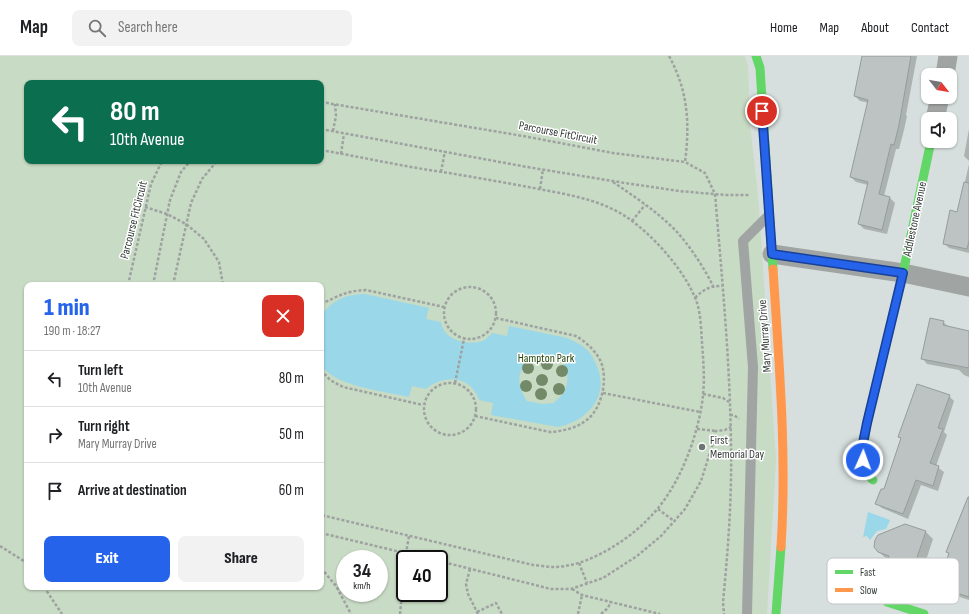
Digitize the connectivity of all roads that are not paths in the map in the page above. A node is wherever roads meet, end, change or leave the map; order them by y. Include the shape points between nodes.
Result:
1 (756, 56) edge
2 (948, 56) edge
3 (946, 68) edge
4 (930, 148) edge
5 (769, 215) junction
6 (772, 254) junction
7 (903, 273) junction
8 (969, 287) edge
9 (873, 480) dead end
10 (893, 604) edge
11 (747, 614) edge
12 (776, 614) edge
13 (924, 614) edge

1 - 5 street, Mary Murray Drive via 760,68
2 - 3 street
4 - 7 street, Addlestone Avenue
5 - 6 street, Mary Murray Drive
5 - 11 lane via 743,241 753,367
6 - 7 street
6 - 12 street, Mary Murray Drive via 782,400 782,525
7 - 8 street
7 - 9 street, Addlestone Avenue via 862,448 864,472
10 - 13 street

